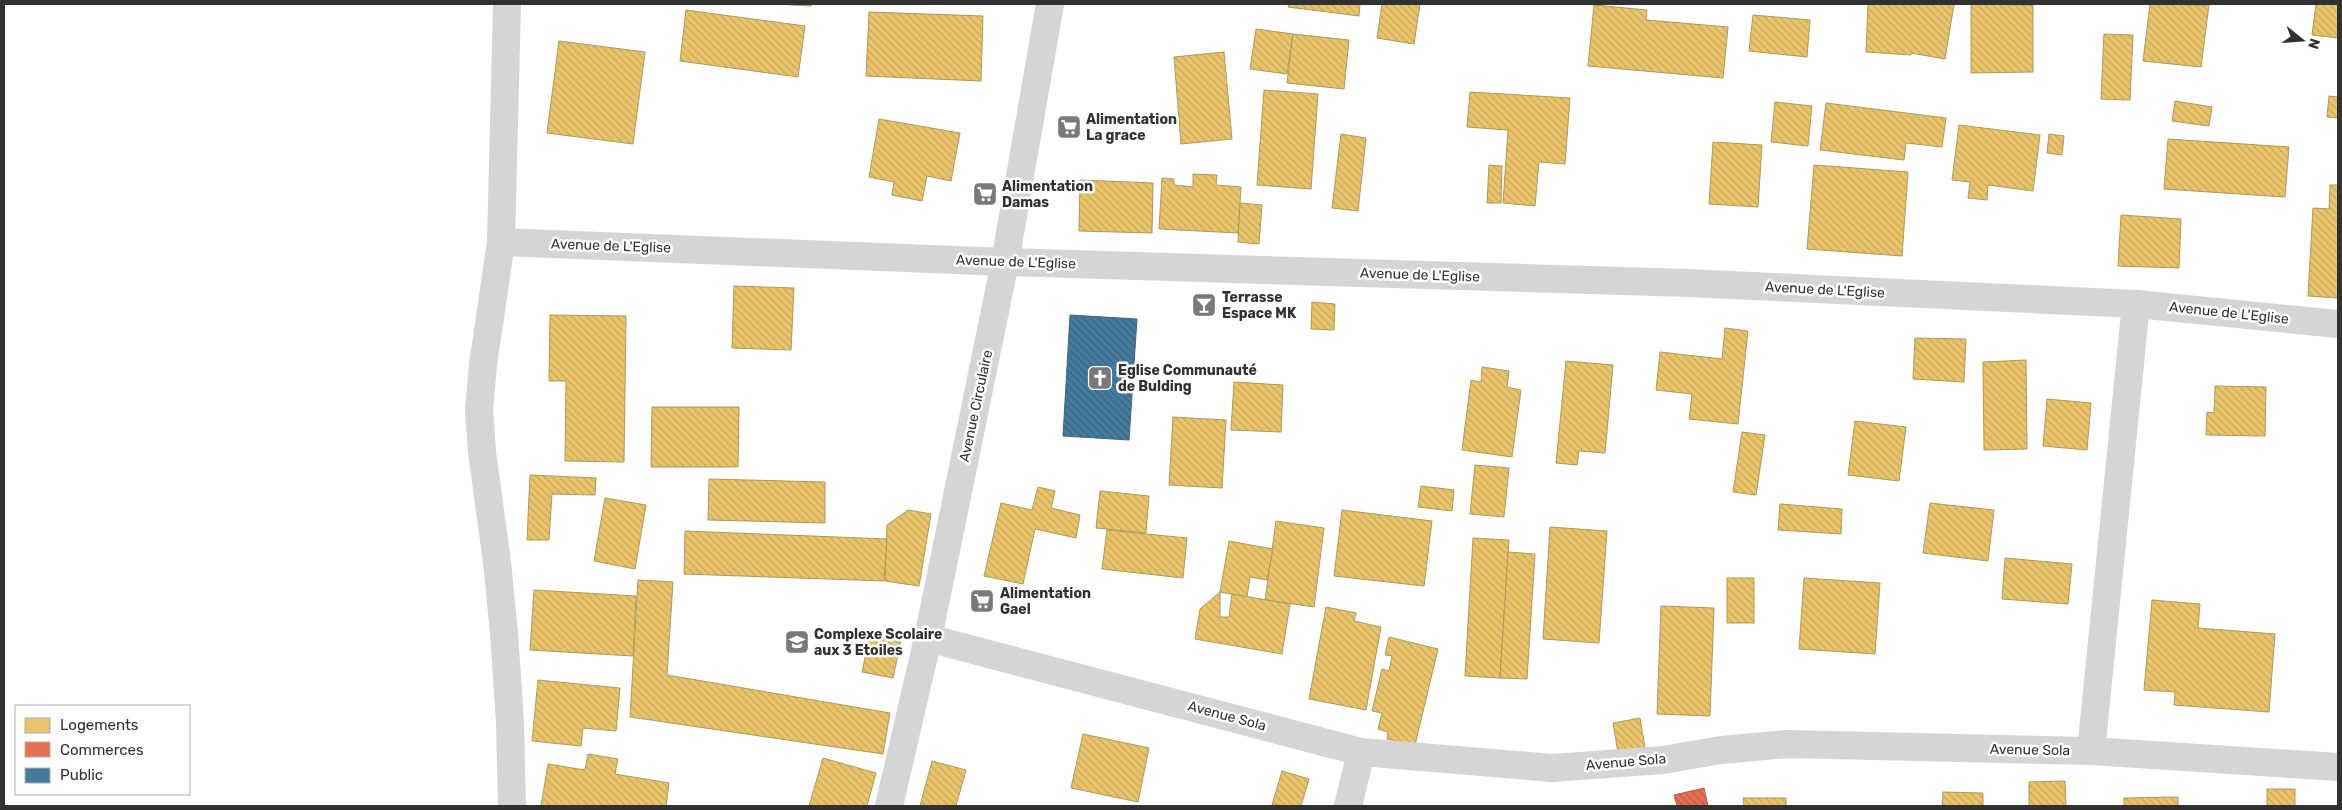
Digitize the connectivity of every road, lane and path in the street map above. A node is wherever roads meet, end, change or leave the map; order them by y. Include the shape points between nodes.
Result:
1 (507, 4) edge
2 (1050, 4) edge
3 (501, 242) junction
4 (1005, 262) junction
5 (2136, 304) junction
6 (2338, 324) edge
7 (928, 638) junction
8 (2091, 751) junction
9 (1361, 752) junction
10 (2338, 767) edge
11 (512, 806) edge
12 (889, 806) edge
13 (1348, 806) edge

1 - 3 street
2 - 4 street, Avenue Circulaire
3 - 4 street, Avenue de L'Eglise
3 - 11 street via 479,410 504,632
4 - 5 street, Avenue de L'Eglise via 1678,283
4 - 7 street, Avenue Circulaire
5 - 6 street, Avenue de L'Eglise
5 - 8 street
7 - 9 street, Avenue Sola
7 - 12 street, Avenue Circulaire
8 - 9 street, Avenue Sola via 1787,744 1663,760 1552,768
8 - 10 street, Avenue Sola
9 - 13 street

